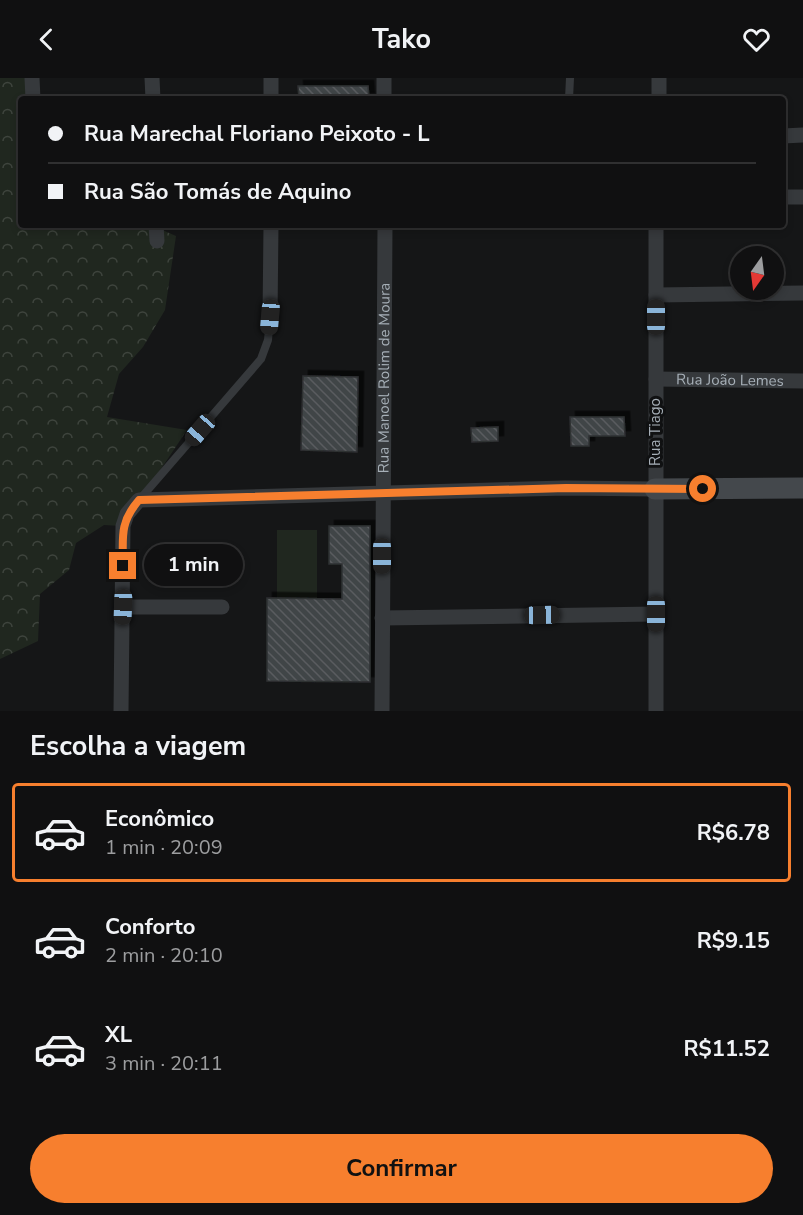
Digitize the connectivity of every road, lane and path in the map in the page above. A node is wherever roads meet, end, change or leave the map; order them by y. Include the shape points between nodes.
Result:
1 (32, 78) edge
2 (152, 78) edge
3 (271, 78) edge
4 (384, 78) edge
5 (570, 78) edge
6 (659, 78) edge
7 (33, 96) edge
8 (153, 96) edge
9 (271, 96) edge
10 (384, 96) edge
11 (569, 96) edge
12 (659, 96) edge
13 (803, 135) edge
14 (786, 136) edge
15 (786, 197) edge
16 (803, 197) edge
17 (156, 228) edge
18 (271, 228) edge
19 (385, 228) edge
20 (656, 228) edge
21 (157, 241) dead end
22 (803, 292) edge
23 (656, 295) junction
24 (270, 317) joint
25 (656, 380) junction
26 (803, 381) edge
27 (655, 489) junction
28 (803, 489) edge
29 (383, 494) junction
30 (139, 500) junction
31 (123, 607) junction
32 (222, 607) dead end
33 (656, 614) junction
34 (382, 618) junction
35 (121, 711) edge
36 (382, 711) edge
37 (656, 711) edge

1 - 7 street
2 - 8 street
3 - 9 street
4 - 10 street
5 - 11 lane
6 - 12 street
13 - 14 street
15 - 16 street
17 - 21 street
18 - 24 street
19 - 29 street, Rua Manoel Rolim de Moura
20 - 23 street, Rua Tiago
22 - 23 street
23 - 25 street, Rua Tiago
24 - 30 lane via 261,359
25 - 26 street, Rua João Lemes
25 - 27 street, Rua Tiago
27 - 28 street
27 - 29 street
27 - 33 street, Rua Tiago
29 - 30 street
29 - 34 street, Rua Manoel Rolim de Moura
30 - 31 street via 123,526
31 - 32 street
31 - 35 street
33 - 34 street
33 - 37 street, Rua Tiago
34 - 36 street, Rua Manoel Rolim de Moura

